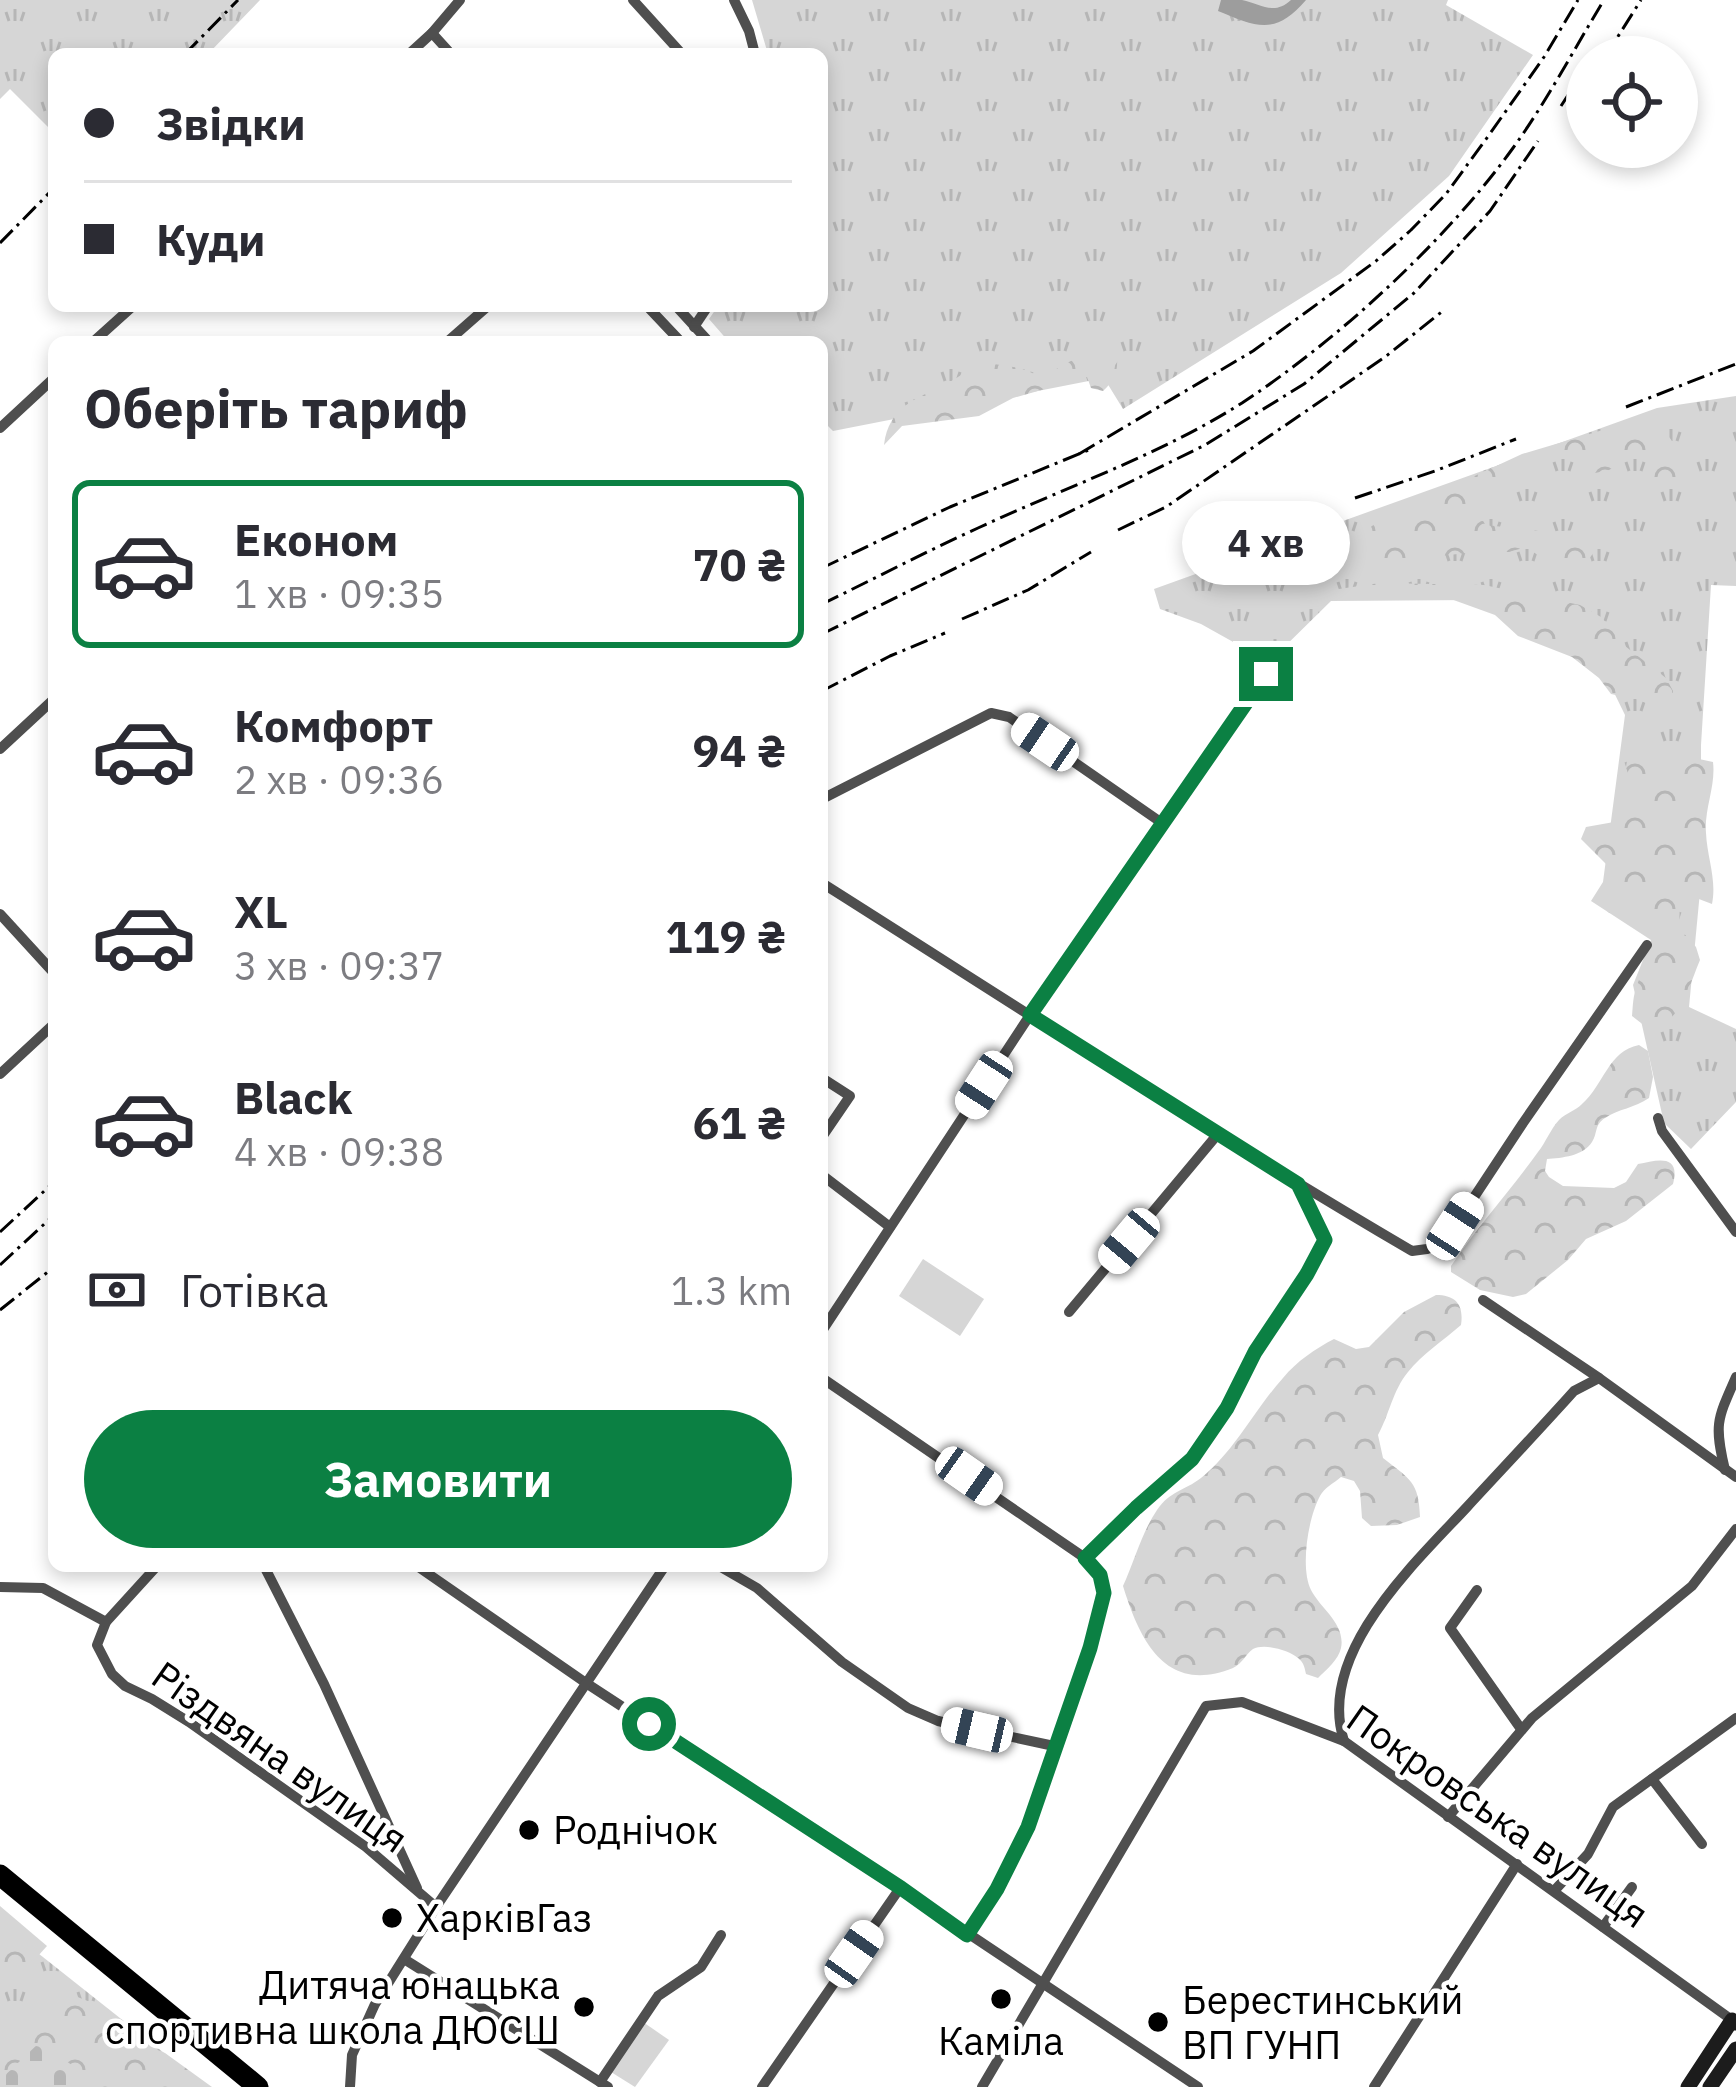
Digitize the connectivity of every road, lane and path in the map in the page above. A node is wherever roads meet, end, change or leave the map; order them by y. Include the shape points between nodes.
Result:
1 (460, 0) edge
2 (633, 0) edge
3 (734, 0) edge
4 (432, 33) junction
5 (417, 48) edge
6 (446, 48) edge
7 (677, 48) edge
8 (753, 48) edge
9 (126, 312) edge
10 (481, 312) edge
11 (653, 312) edge
12 (681, 312) edge
13 (704, 312) edge
14 (694, 327) junction
15 (100, 336) edge
16 (454, 336) edge
17 (675, 336) edge
18 (703, 336) edge
19 (48, 384) edge
20 (0, 428) edge
21 (1266, 674) dead end
22 (48, 705) edge
23 (0, 749) edge
24 (828, 796) edge
25 (1162, 823) junction
26 (828, 887) edge
27 (0, 914) edge
28 (1647, 945) dead end
29 (48, 967) edge
30 (1030, 1015) junction
31 (48, 1030) edge
32 (0, 1074) edge
33 (828, 1082) edge
34 (1658, 1118) dead end
35 (828, 1127) edge
36 (1217, 1135) junction
37 (828, 1180) edge
38 (1298, 1184) junction
39 (890, 1227) junction
40 (1736, 1232) edge
41 (1483, 1300) dead end
42 (1070, 1312) dead end
43 (828, 1322) edge
44 (1599, 1378) junction
45 (1736, 1378) edge
46 (828, 1382) edge
47 (1731, 1474) edge
48 (1736, 1529) edge
49 (1085, 1558) junction
50 (152, 1572) edge
51 (267, 1572) edge
52 (426, 1572) edge
53 (660, 1572) edge
54 (729, 1572) edge
55 (0, 1587) edge
56 (1477, 1590) dead end
57 (106, 1622) junction
58 (586, 1683) junction
59 (1736, 1718) edge
60 (1521, 1729) junction
61 (1344, 1741) junction
62 (1054, 1746) junction
63 (1652, 1779) junction
64 (1448, 1816) junction
65 (1702, 1844) dead end
66 (1517, 1864) junction
67 (0, 1875) edge
68 (1632, 1887) dead end
69 (901, 1888) junction
70 (1554, 1891) junction
71 (419, 1893) junction
72 (436, 1906) junction
73 (1603, 1927) junction
74 (721, 1935) dead end
75 (967, 1935) junction
76 (404, 1959) junction
77 (1043, 1985) junction
78 (1734, 2021) edge
79 (1736, 2049) edge
80 (604, 2084) edge
81 (258, 2087) edge
82 (350, 2087) edge
83 (763, 2087) edge
84 (982, 2087) edge
85 (1198, 2087) edge
86 (1374, 2087) edge
87 (1688, 2087) edge
88 (1710, 2087) edge

1 - 4 street
2 - 7 street
3 - 8 street
4 - 5 street
4 - 6 street
9 - 15 street
10 - 16 street
11 - 17 street
12 - 14 street
13 - 14 street
14 - 18 street
19 - 20 street
21 - 25 street
22 - 23 street
24 - 25 street via 991,713 1009,717
25 - 30 street
26 - 30 street
27 - 29 street
28 - 38 street via 1441,1244 1412,1250
30 - 36 street
30 - 39 street
31 - 32 street
33 - 35 street via 850,1096
34 - 40 street
36 - 38 street
36 - 42 street
37 - 39 street
38 - 49 street via 1324,1234 1322,1249 1192,1459
39 - 43 street
41 - 44 street
44 - 47 street
44 - 61 street via 1574,1391 1384,1597 1345,1677 1338,1724
45 - 47 street via 1716,1432
46 - 49 street
48 - 60 street via 1692,1586
49 - 62 street via 1104,1593
50 - 57 street
51 - 71 street
52 - 58 street
53 - 58 street
54 - 62 street via 908,1708
55 - 57 street via 43,1588
56 - 60 street via 1450,1628
57 - 71 street, Різдвяна вулиця via 98,1645 125,1686 189,1722
58 - 69 street
58 - 72 street
59 - 63 street
60 - 64 street
61 - 64 street, Покровська вулиця
61 - 77 street, Покровська вулиця via 1242,1702 1205,1706
62 - 75 street via 1028,1827
63 - 65 street
63 - 70 street via 1613,1807 1588,1854
64 - 66 street, Покровська вулиця
66 - 70 street, Покровська вулиця
66 - 86 street
67 - 81 highway
68 - 73 street
69 - 75 street
69 - 83 street
70 - 73 street, Покровська вулиця
71 - 72 street, Різдвяна вулиця
72 - 76 street
73 - 78 street, Покровська вулиця
74 - 80 street via 701,1967 658,1996
75 - 77 street
76 - 80 street
76 - 82 street via 357,2039
77 - 84 street
77 - 85 street
78 - 87 street
79 - 88 street

